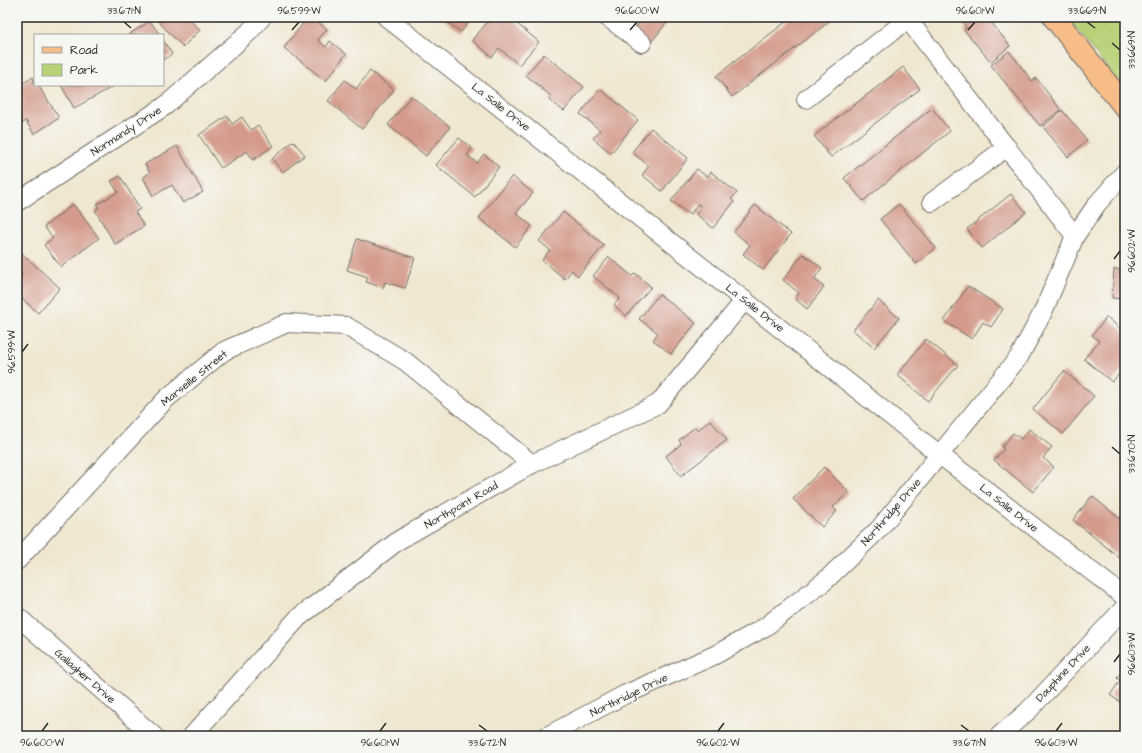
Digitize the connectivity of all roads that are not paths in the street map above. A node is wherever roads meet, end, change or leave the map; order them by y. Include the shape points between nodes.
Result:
1 (262, 17) edge
2 (386, 17) edge
3 (607, 17) edge
4 (1054, 17) edge
5 (907, 18) edge
6 (642, 43) dead end
7 (806, 100) dead end
8 (1125, 107) edge
9 (1007, 147) junction
10 (1125, 172) edge
11 (17, 202) edge
12 (932, 202) dead end
13 (1075, 236) junction
14 (745, 300) junction
15 (940, 455) junction
16 (532, 464) junction
17 (17, 561) edge
18 (1125, 597) edge
19 (1125, 607) edge
20 (17, 616) edge
21 (154, 736) edge
22 (192, 736) edge
23 (547, 736) edge
24 (999, 736) edge

1 - 11 street, Normandy Drive via 249,32 165,106
2 - 14 street, La Salle Drive
3 - 6 street
4 - 8 main road
5 - 7 street
5 - 9 street
9 - 12 street
9 - 13 street
10 - 13 street, Northridge Drive via 1097,204
13 - 15 street, Northridge Drive via 1043,312 1019,357
14 - 15 street, La Salle Drive
14 - 16 street, Northpoint Road via 658,404
15 - 18 street, La Salle Drive
15 - 23 street, Northridge Drive via 879,529 826,580 765,627 715,655 624,695
16 - 17 street, Marseille Street via 404,361 346,326 287,324 224,351 166,398
16 - 22 street, Northpoint Road via 399,540 298,618
19 - 24 street, Dauphine Drive via 1028,711
20 - 21 street, Gallagher Drive

